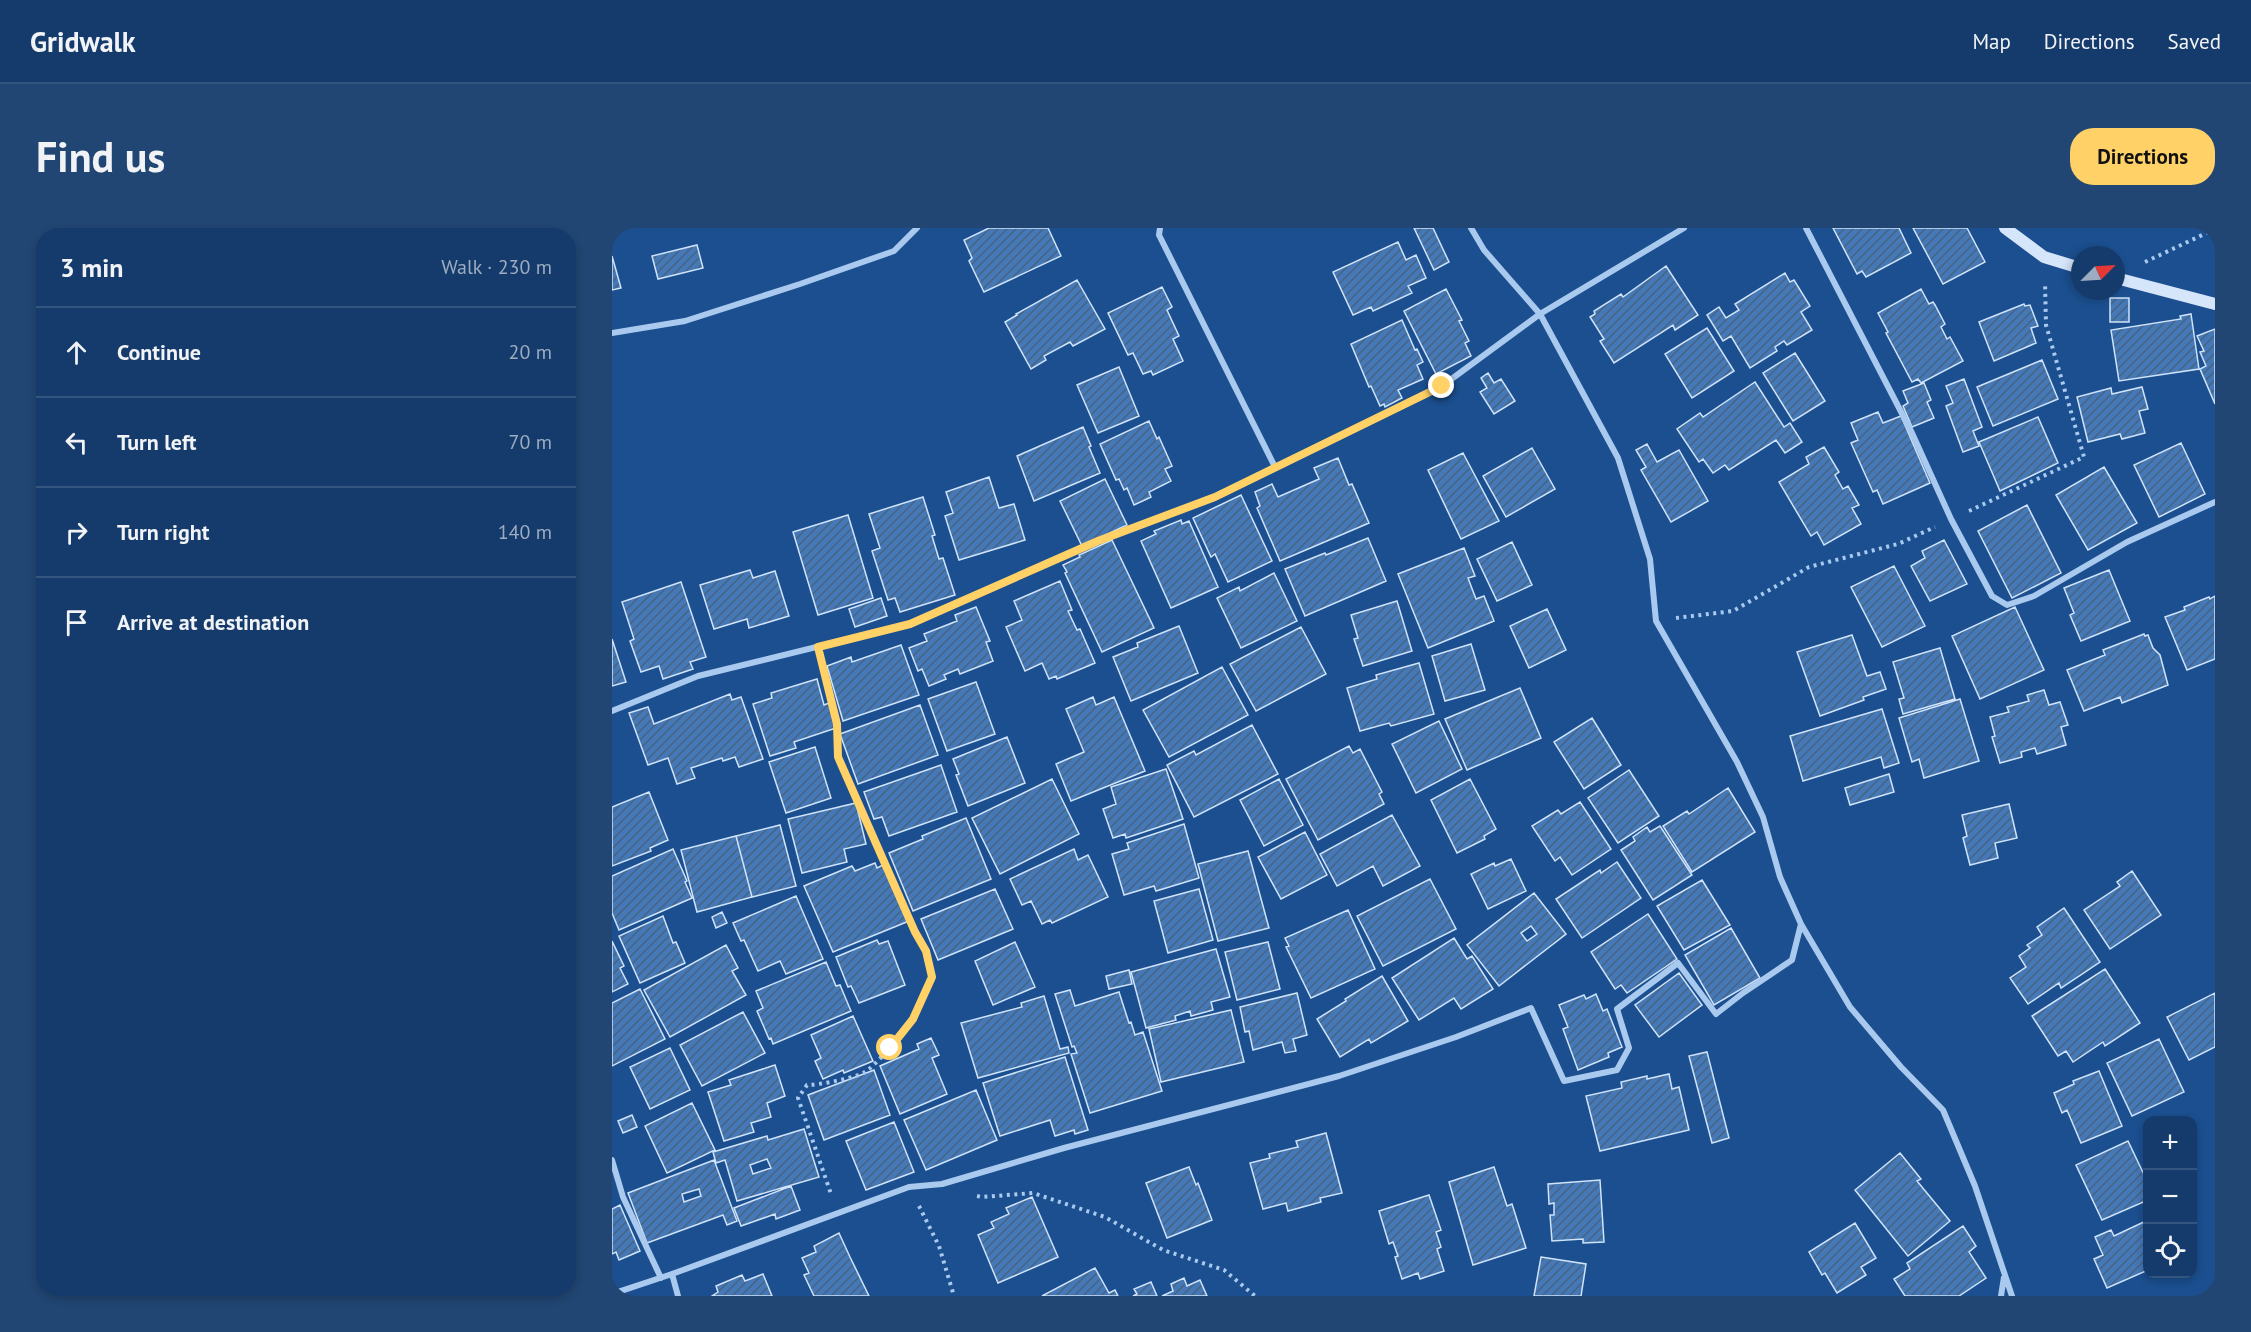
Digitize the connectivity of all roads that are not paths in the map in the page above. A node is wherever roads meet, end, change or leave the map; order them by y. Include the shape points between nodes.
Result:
1 (917, 228) edge
2 (1160, 228) edge
3 (1471, 228) edge
4 (1684, 228) edge
5 (1806, 228) edge
6 (2005, 228) edge
7 (2071, 265) edge
8 (2125, 280) edge
9 (2215, 304) edge
10 (1540, 314) junction
11 (612, 333) edge
12 (1275, 467) junction
13 (2215, 502) edge
14 (612, 711) edge
15 (1801, 924) junction
16 (612, 1160) edge
17 (2005, 1273) junction
18 (672, 1275) junction
19 (661, 1278) junction
20 (612, 1294) edge
21 (678, 1296) edge
22 (2001, 1296) edge
23 (2012, 1296) edge

1 - 11 street via 894,251 800,284 685,321
2 - 12 street via 1159,235
3 - 10 street via 1484,250
4 - 10 street
5 - 13 street via 1992,596 2007,605 2034,596 2127,542
6 - 7 street via 2044,257
8 - 9 street
10 - 12 street via 1442,386
10 - 15 street via 1618,458 1650,559 1656,621 1737,762 1763,818 1780,877
12 - 14 street via 1215,497 1098,541 910,624 698,676
15 - 17 street via 1850,1007 1942,1110 1975,1186
15 - 18 street via 1792,960 1716,1014 1678,963 1617,1009 1629,1047 1617,1070 1564,1081 1531,1008 1456,1038 1339,1076 942,1184 909,1186
16 - 19 street via 623,1197
17 - 22 street
17 - 23 street
18 - 19 street
18 - 21 street
19 - 20 street

